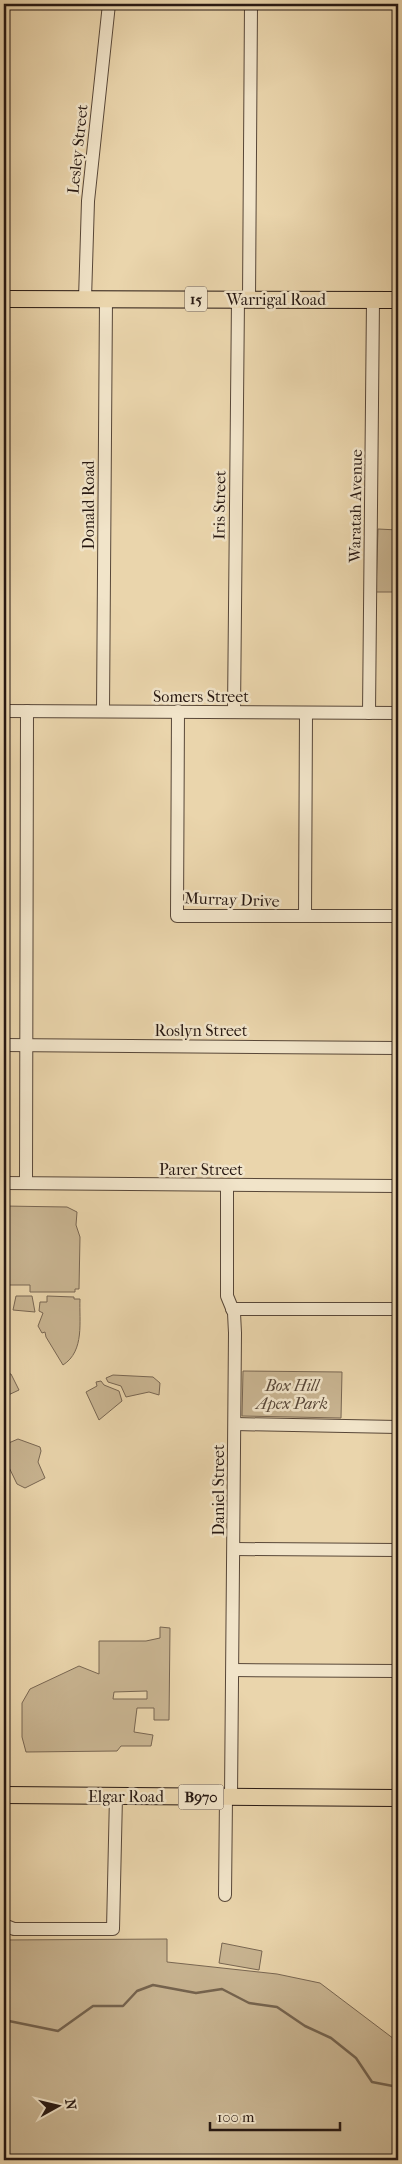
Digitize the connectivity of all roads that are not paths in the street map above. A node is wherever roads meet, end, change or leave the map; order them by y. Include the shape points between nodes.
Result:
1 (109, 4) edge
2 (251, 4) edge
3 (4, 299) edge
4 (85, 299) junction
5 (106, 299) junction
6 (244, 299) junction
7 (373, 300) junction
8 (398, 300) edge
9 (4, 711) edge
10 (27, 711) junction
11 (103, 711) junction
12 (178, 712) junction
13 (234, 712) junction
14 (306, 713) junction
15 (369, 713) junction
16 (398, 713) edge
17 (305, 916) junction
18 (398, 916) edge
19 (4, 1045) edge
20 (27, 1045) junction
21 (398, 1048) edge
22 (4, 1183) edge
23 (26, 1183) junction
24 (227, 1185) junction
25 (398, 1186) edge
26 (232, 1309) junction
27 (398, 1309) edge
28 (235, 1424) junction
29 (398, 1427) edge
30 (234, 1549) junction
31 (398, 1550) edge
32 (233, 1670) junction
33 (398, 1671) edge
34 (4, 1795) edge
35 (116, 1796) junction
36 (228, 1797) junction
37 (398, 1798) edge
38 (225, 1896) dead end
39 (4, 1925) edge

1 - 4 street, Lesley Street via 88,201
2 - 6 street, Iris Street
3 - 4 main road, Warrigal Road / 15
4 - 5 main road, Warrigal Road / 15
5 - 6 main road, Warrigal Road / 15
5 - 11 street, Donald Road
6 - 7 main road, Warrigal Road / 15
6 - 13 street, Iris Street
7 - 8 main road, Warrigal Road / 15
7 - 15 street, Waratah Avenue
9 - 10 street, Somers Street
10 - 11 street, Somers Street
10 - 20 street
11 - 12 street, Somers Street
12 - 13 street, Somers Street
12 - 17 street, Murray Drive via 177,916
13 - 14 street, Somers Street
14 - 15 street, Somers Street
14 - 17 street
15 - 16 street, Somers Street
17 - 18 street, Murray Drive
19 - 20 street, Roslyn Street
20 - 21 street, Roslyn Street
20 - 23 street
22 - 23 street, Parer Street
23 - 24 street, Parer Street
24 - 25 street, Parer Street
24 - 26 street, Daniel Street via 227,1296
26 - 27 street
26 - 28 street, Daniel Street
28 - 29 street
28 - 30 street, Daniel Street
30 - 31 street
30 - 32 street, Daniel Street
32 - 33 street
32 - 36 street, Daniel Street
34 - 35 main road, Elgar Road / B970
35 - 36 main road, Elgar Road / B970
35 - 39 street via 114,1929 14,1929
36 - 37 main road, Elgar Road / B970
36 - 38 street, Daniel Street

